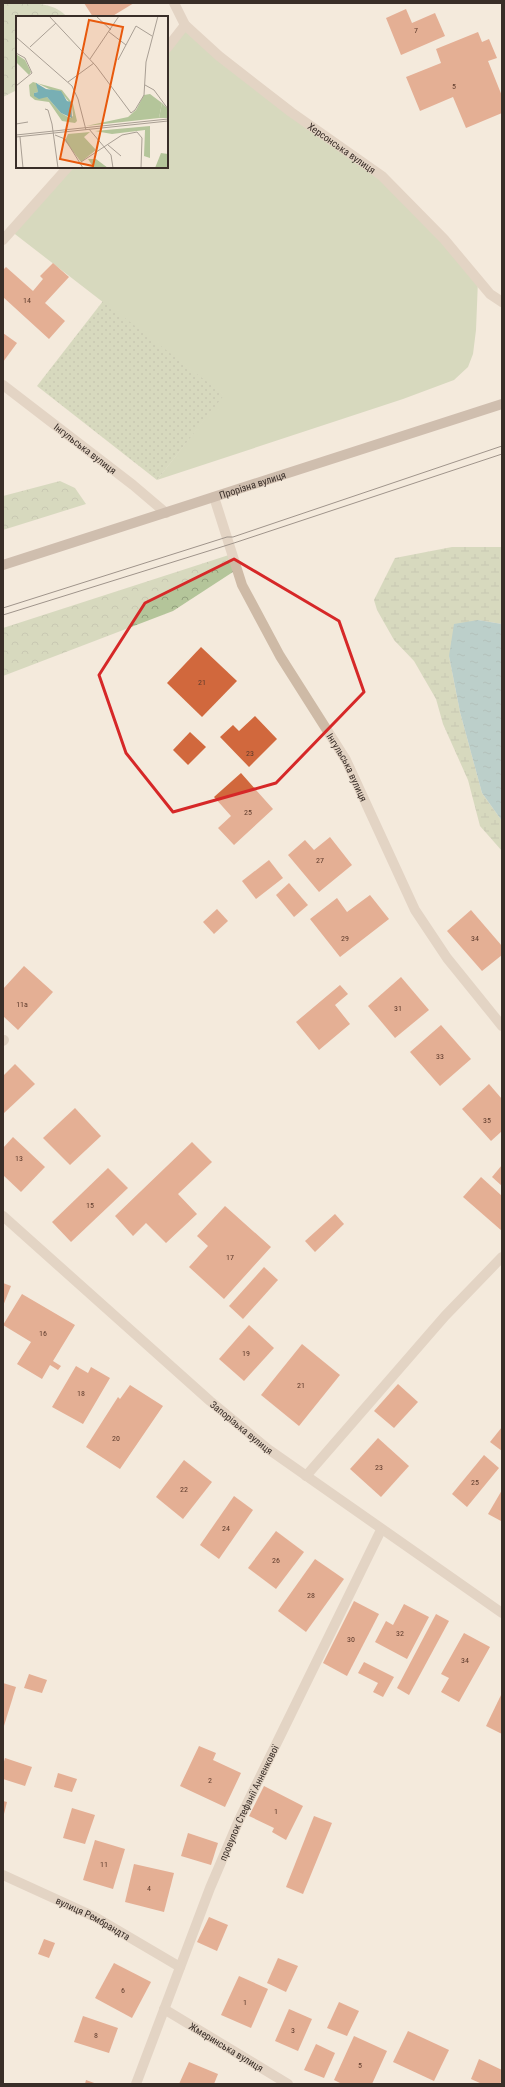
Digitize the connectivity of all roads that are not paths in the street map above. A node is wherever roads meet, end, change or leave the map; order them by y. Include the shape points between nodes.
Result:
1 (174, 3) edge
2 (185, 26) junction
3 (168, 47) edge
4 (67, 168) edge
5 (3, 240) edge
6 (502, 302) edge
7 (3, 385) edge
8 (502, 404) edge
9 (214, 497) junction
10 (166, 513) junction
11 (3, 565) edge
12 (502, 1026) edge
13 (3, 1216) edge
14 (502, 1257) edge
15 (306, 1476) junction
16 (381, 1530) junction
17 (502, 1612) edge
18 (3, 1875) edge
19 (180, 1968) junction
20 (164, 2009) junction
21 (136, 2084) edge
22 (288, 2084) edge

1 - 2 street, Херсонська вулиця
2 - 3 street
2 - 6 street, Херсонська вулиця via 291,112 382,176 444,239 490,294
4 - 5 street
7 - 10 street, Інгульська вулиця via 133,484
8 - 9 main road, Прорізна вулиця
9 - 10 main road, Прорізна вулиця
9 - 12 street, Інгульська вулиця via 242,585 280,656 346,760 415,910 447,958
10 - 11 main road, Прорізна вулиця
13 - 15 street, Запорізька вулиця via 210,1402
14 - 15 street via 445,1316
15 - 16 street, Запорізька вулиця
16 - 17 street, Запорізька вулиця
16 - 19 street, провулок Стефанії Анненкової via 239,1820
18 - 19 street, вулиця Рембрандта via 95,1918
19 - 20 street, провулок Стефанії Анненкової
20 - 21 street, провулок Стефанії Анненкової
20 - 22 street, Жмеринська вулиця

